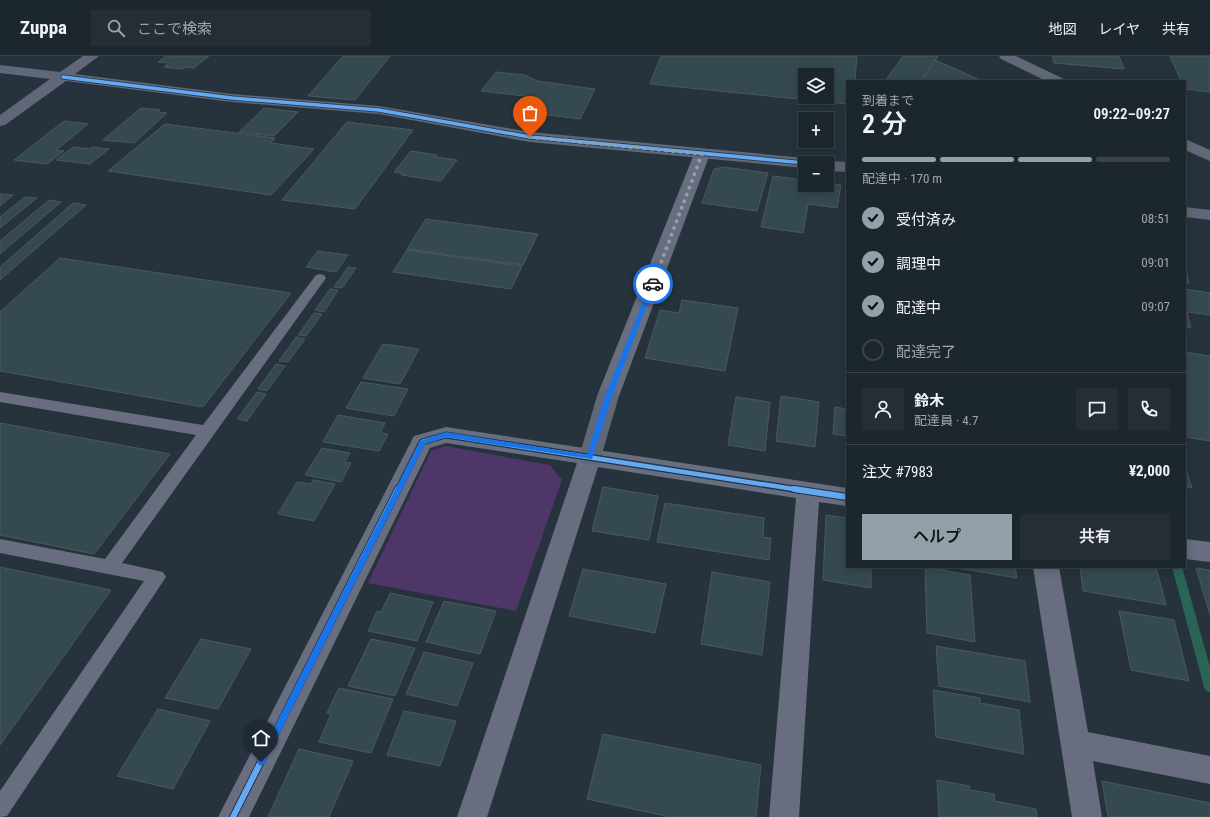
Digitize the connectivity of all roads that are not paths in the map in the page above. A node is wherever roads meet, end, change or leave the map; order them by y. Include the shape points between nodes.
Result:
1 (92, 56) edge
2 (1006, 56) edge
3 (0, 69) edge
4 (63, 77) junction
5 (1055, 80) edge
6 (0, 122) edge
7 (1186, 144) edge
8 (702, 154) junction
9 (1210, 156) edge
10 (798, 163) edge
11 (834, 166) edge
12 (846, 167) edge
13 (1186, 212) edge
14 (1210, 215) edge
15 (320, 278) dead end
16 (0, 397) edge
17 (207, 431) junction
18 (590, 457) junction
19 (808, 491) junction
20 (846, 497) edge
21 (0, 546) edge
22 (1186, 548) edge
23 (1210, 552) edge
24 (109, 567) junction
25 (1046, 568) edge
26 (1076, 744) junction
27 (1210, 770) edge
28 (0, 808) edge
29 (233, 817) edge
30 (472, 817) edge
31 (784, 817) edge
32 (1087, 817) edge

1 - 4 street
2 - 5 highway
3 - 4 street
4 - 6 street
4 - 8 street via 232,98 379,110 530,137
7 - 9 highway
8 - 10 street
8 - 18 street via 608,396
11 - 12 street
13 - 14 street
15 - 17 lane
16 - 17 lane
17 - 24 lane
18 - 19 street
18 - 29 street via 446,435 422,442
18 - 30 street
19 - 20 street
19 - 31 street
21 - 24 lane
22 - 23 street
24 - 28 lane via 157,577
25 - 26 street
26 - 27 street
26 - 32 street

